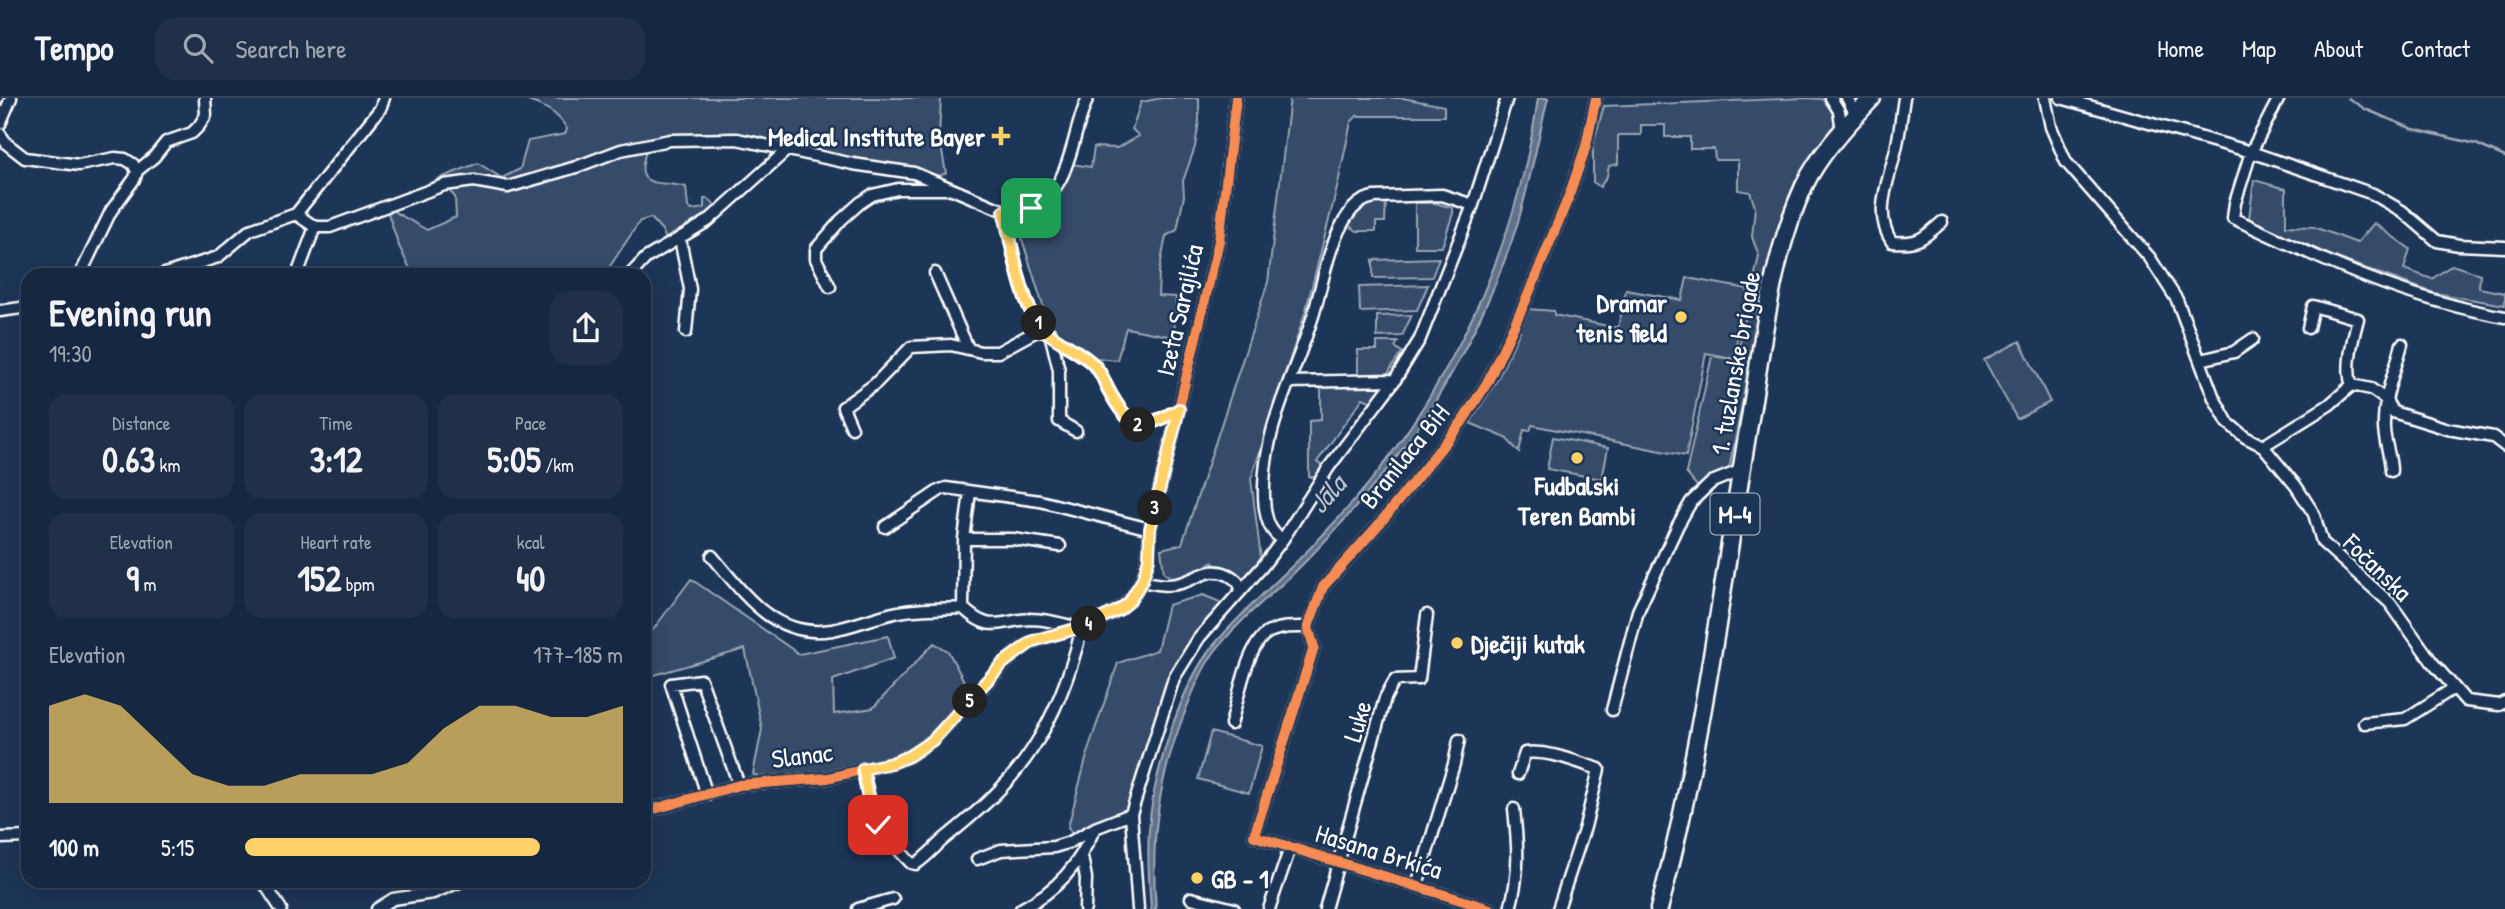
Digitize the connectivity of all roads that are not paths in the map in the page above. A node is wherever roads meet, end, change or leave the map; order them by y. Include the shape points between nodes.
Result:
1 (11, 98) edge
2 (205, 98) edge
3 (384, 98) edge
4 (1088, 98) edge
5 (1236, 98) edge
6 (1507, 98) edge
7 (1596, 98) edge
8 (1831, 98) edge
9 (1847, 98) edge
10 (1872, 98) edge
11 (1904, 98) edge
12 (2045, 98) edge
13 (2061, 98) edge
14 (2278, 98) edge
15 (1856, 116) junction
16 (0, 124) edge
17 (1843, 132) junction
18 (0, 134) edge
19 (787, 150) junction
20 (2251, 152) junction
21 (137, 171) junction
22 (951, 188) junction
23 (1473, 205) junction
24 (1004, 211) junction
25 (296, 214) junction
26 (1942, 222) dead end
27 (316, 227) junction
28 (680, 239) junction
29 (2505, 247) edge
30 (83, 268) edge
31 (184, 268) edge
32 (300, 268) edge
33 (637, 268) edge
34 (935, 273) dead end
35 (830, 287) dead end
36 (21, 308) edge
37 (0, 311) edge
38 (2505, 317) edge
39 (2308, 328) dead end
40 (1046, 330) junction
41 (686, 332) dead end
42 (2253, 339) dead end
43 (2402, 344) dead end
44 (968, 348) junction
45 (2201, 360) junction
46 (1395, 380) junction
47 (1289, 382) junction
48 (2353, 385) junction
49 (2385, 399) junction
50 (1179, 409) junction
51 (852, 428) dead end
52 (1076, 431) dead end
53 (2263, 446) junction
54 (2505, 446) edge
55 (1742, 470) junction
56 (2391, 471) dead end
57 (970, 492) junction
58 (885, 527) dead end
59 (1150, 529) junction
60 (964, 539) junction
61 (1283, 539) junction
62 (1060, 546) dead end
63 (712, 555) dead end
64 (1142, 581) junction
65 (1241, 590) junction
66 (963, 608) junction
67 (1427, 615) dead end
68 (1079, 627) junction
69 (1308, 627) junction
70 (2454, 688) junction
71 (2505, 702) edge
72 (1612, 710) dead end
73 (2364, 723) dead end
74 (1231, 724) dead end
75 (1459, 740) dead end
76 (863, 769) junction
77 (1518, 774) dead end
78 (739, 785) junction
79 (708, 795) junction
80 (1514, 809) dead end
81 (651, 810) edge
82 (1131, 814) junction
83 (1096, 828) junction
84 (1254, 836) joint
85 (21, 837) edge
86 (0, 838) edge
87 (1290, 848) junction
88 (1082, 857) junction
89 (977, 859) dead end
90 (1339, 861) junction
91 (1417, 885) junction
92 (267, 888) edge
93 (445, 888) edge
94 (1191, 898) dead end
95 (893, 899) dead end
96 (281, 909) edge
97 (377, 909) edge
98 (858, 909) edge
99 (1021, 909) edge
100 (1085, 909) edge
101 (1138, 909) edge
102 (1234, 909) edge
103 (1269, 909) edge
104 (1325, 909) edge
105 (1490, 909) edge
106 (1510, 909) edge
107 (1558, 909) edge
108 (1659, 909) edge

1 - 16 street
2 - 21 street via 206,115 199,127 166,142
3 - 25 street
4 - 24 street via 1053,193 1031,208
5 - 50 street, Izeta Sarajlića via 1219,241
6 - 23 street
7 - 69 street, Branilaca BiH via 1569,196 1487,383 1462,422 1323,587
8 - 17 street
9 - 15 street
10 - 15 main road, 1. tuzlanske brigade / M-4
11 - 26 street via 1882,210 1884,230 1892,243 1908,243 1920,241
12 - 45 street, Fočanska via 2066,162 2150,258 2177,300
13 - 20 street
14 - 20 street
15 - 17 main road, 1. tuzlanske brigade / M-4
17 - 55 main road, 1. tuzlanske brigade / M-4 via 1804,186 1777,264
18 - 21 street via 25,158 79,165 125,159
19 - 22 street via 914,173
19 - 27 street via 737,139 670,140 621,150 508,187 474,181 444,185 364,216
19 - 28 street
20 - 29 street via 2373,194 2437,241
20 - 38 street via 2233,218 2426,300
21 - 30 street
22 - 24 street
22 - 35 street via 898,188 860,203 816,249
23 - 46 street via 1420,339
23 - 47 street via 1442,195 1382,196 1365,199 1352,209 1335,244
24 - 40 street via 1030,310
25 - 27 street
25 - 31 street via 250,230 218,257
27 - 32 street
28 - 33 street
28 - 41 street via 690,289
34 - 44 street
36 - 37 street
39 - 48 street via 2313,306 2358,319 2349,378
40 - 44 street via 998,352
40 - 50 street, Izeta Sarajlića via 1097,368 1121,412 1139,425
40 - 52 street via 1059,370 1059,421
42 - 45 street via 2234,352
43 - 49 street
44 - 51 street via 911,347 875,384 843,407
45 - 53 street, Fočanska via 2228,423
46 - 47 street
46 - 61 street via 1329,467
47 - 61 street via 1275,421 1264,494 1269,525
48 - 49 street via 2371,389
48 - 53 street
49 - 54 street via 2393,412 2407,418 2493,437
49 - 56 street
50 - 59 street, Izeta Sarajlića
53 - 70 street, Fočanska via 2314,514 2322,542 2390,603
55 - 72 street via 1712,482 1691,502 1678,525 1638,611
55 - 108 main road, 1. tuzlanske brigade / M-4 via 1701,722
57 - 58 street via 940,490
57 - 59 street via 1040,501
57 - 60 street
59 - 64 street, Slanac via 1149,559
60 - 62 street via 1013,539
60 - 66 street
61 - 65 street
63 - 66 street via 755,606 783,625 807,632 834,630 901,611
64 - 65 street via 1180,583 1218,571 1240,584
64 - 68 street, Slanac via 1119,610
65 - 82 street via 1199,638 1174,678
66 - 68 street via 988,624 1041,620
67 - 90 street, Luke via 1419,679 1395,680 1385,698
68 - 76 street, Slanac via 1033,641 1017,651 921,749 892,763
68 - 76 street, Slanac via 1076,651 1060,695 1031,751 1000,790 916,864 878,825
69 - 74 street via 1268,632 1257,642
69 - 84 street, Branilaca BiH via 1314,647
70 - 71 street, Fočanska via 2466,701
70 - 73 street via 2405,719
75 - 91 street, Hasana Brkića
76 - 78 street, Slanac via 828,778
77 - 107 street via 1525,753 1534,752 1599,769
78 - 79 street, Slanac
78 - 79 street, Slanac via 701,680 671,684
79 - 81 street, Slanac
80 - 106 street via 1518,882
82 - 83 street
82 - 101 street
83 - 88 street
83 - 89 street via 1054,847 1001,850
84 - 87 street, Hasana Brkića
85 - 86 street
87 - 90 street, Hasana Brkića
87 - 103 street, Hasana Brkića
88 - 99 street via 1061,881
88 - 100 street
90 - 91 street, Hasana Brkića
90 - 104 street
91 - 105 street, Hasana Brkića
92 - 96 street
93 - 97 street via 393,899
94 - 102 street
95 - 98 street

